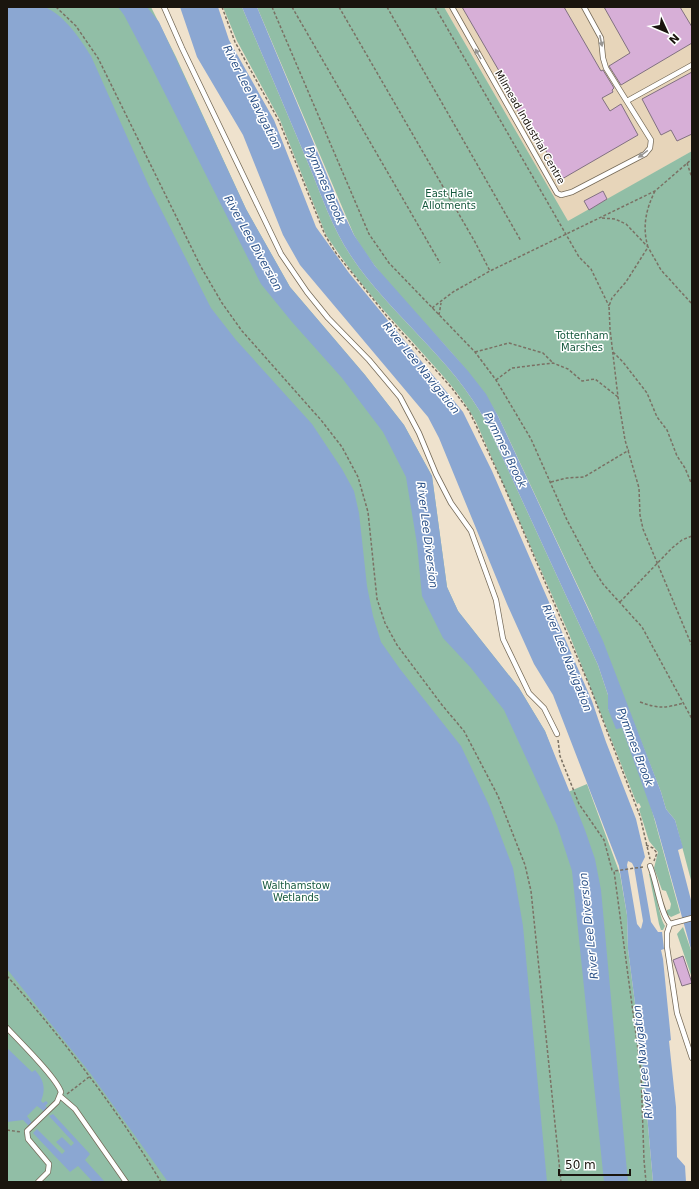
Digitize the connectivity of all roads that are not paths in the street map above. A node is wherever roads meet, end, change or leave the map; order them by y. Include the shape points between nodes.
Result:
1 (164, 7) edge
2 (452, 7) edge
3 (584, 7) edge
4 (692, 65) edge
5 (627, 101) junction
6 (557, 734) road end
7 (652, 865) road end
8 (692, 918) edge
9 (670, 924) junction
10 (7, 1028) edge
11 (692, 1058) edge
12 (60, 1096) junction
13 (38, 1182) edge
14 (126, 1182) edge

1 - 6 lane via 281,254 328,318 369,360 400,397 451,503 471,531 496,600 502,639 529,693 544,708
5 -> 2 lane, Milmead Industrial Centre via 651,140 650,148 645,154 572,192 559,194
3 -> 5 lane, Milmead Industrial Centre via 601,38 606,68
4 - 5 lane
7 - 9 lane via 665,917
8 - 9 lane
9 - 11 lane via 667,947 677,1013
10 - 12 lane via 57,1085
12 - 13 lane via 27,1131 28,1139 49,1164 48,1172
12 - 14 lane via 75,1109

